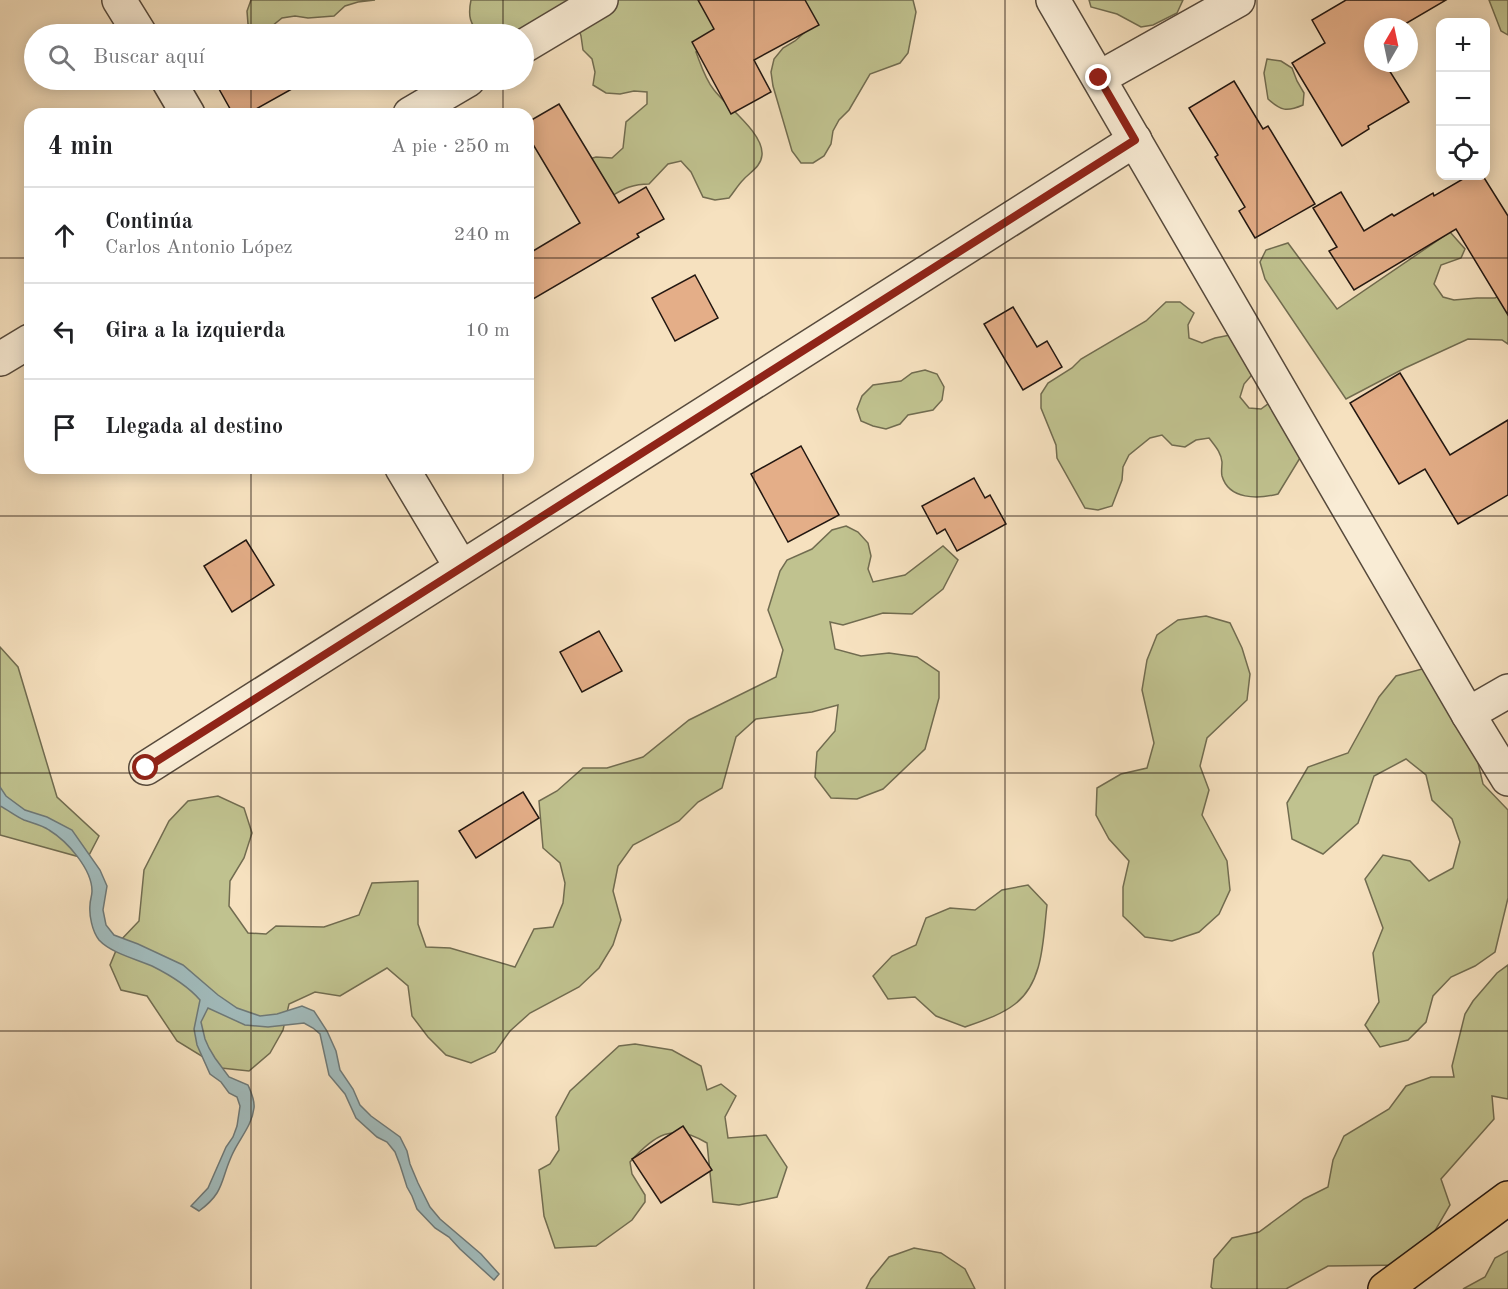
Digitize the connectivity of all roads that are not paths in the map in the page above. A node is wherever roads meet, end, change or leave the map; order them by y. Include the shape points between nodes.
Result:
1 (119, 0) edge
2 (601, 0) edge
3 (1053, 0) edge
4 (1238, 0) edge
5 (134, 24) edge
6 (534, 40) edge
7 (1099, 78) junction
8 (174, 90) edge
9 (451, 90) edge
10 (184, 108) edge
11 (420, 108) edge
12 (1135, 140) junction
13 (24, 345) edge
14 (0, 359) edge
15 (406, 474) edge
16 (461, 567) junction
17 (1508, 691) edge
18 (1468, 714) junction
19 (146, 768) dead end
20 (1508, 778) edge
21 (1508, 1198) edge
22 (1385, 1289) edge

1 - 5 street
2 - 6 street
3 - 7 street
4 - 7 street
7 - 12 street
8 - 10 street
9 - 11 street
12 - 16 street
12 - 18 street
13 - 14 street
15 - 16 street
16 - 19 street
17 - 18 street
18 - 20 street
21 - 22 main road

